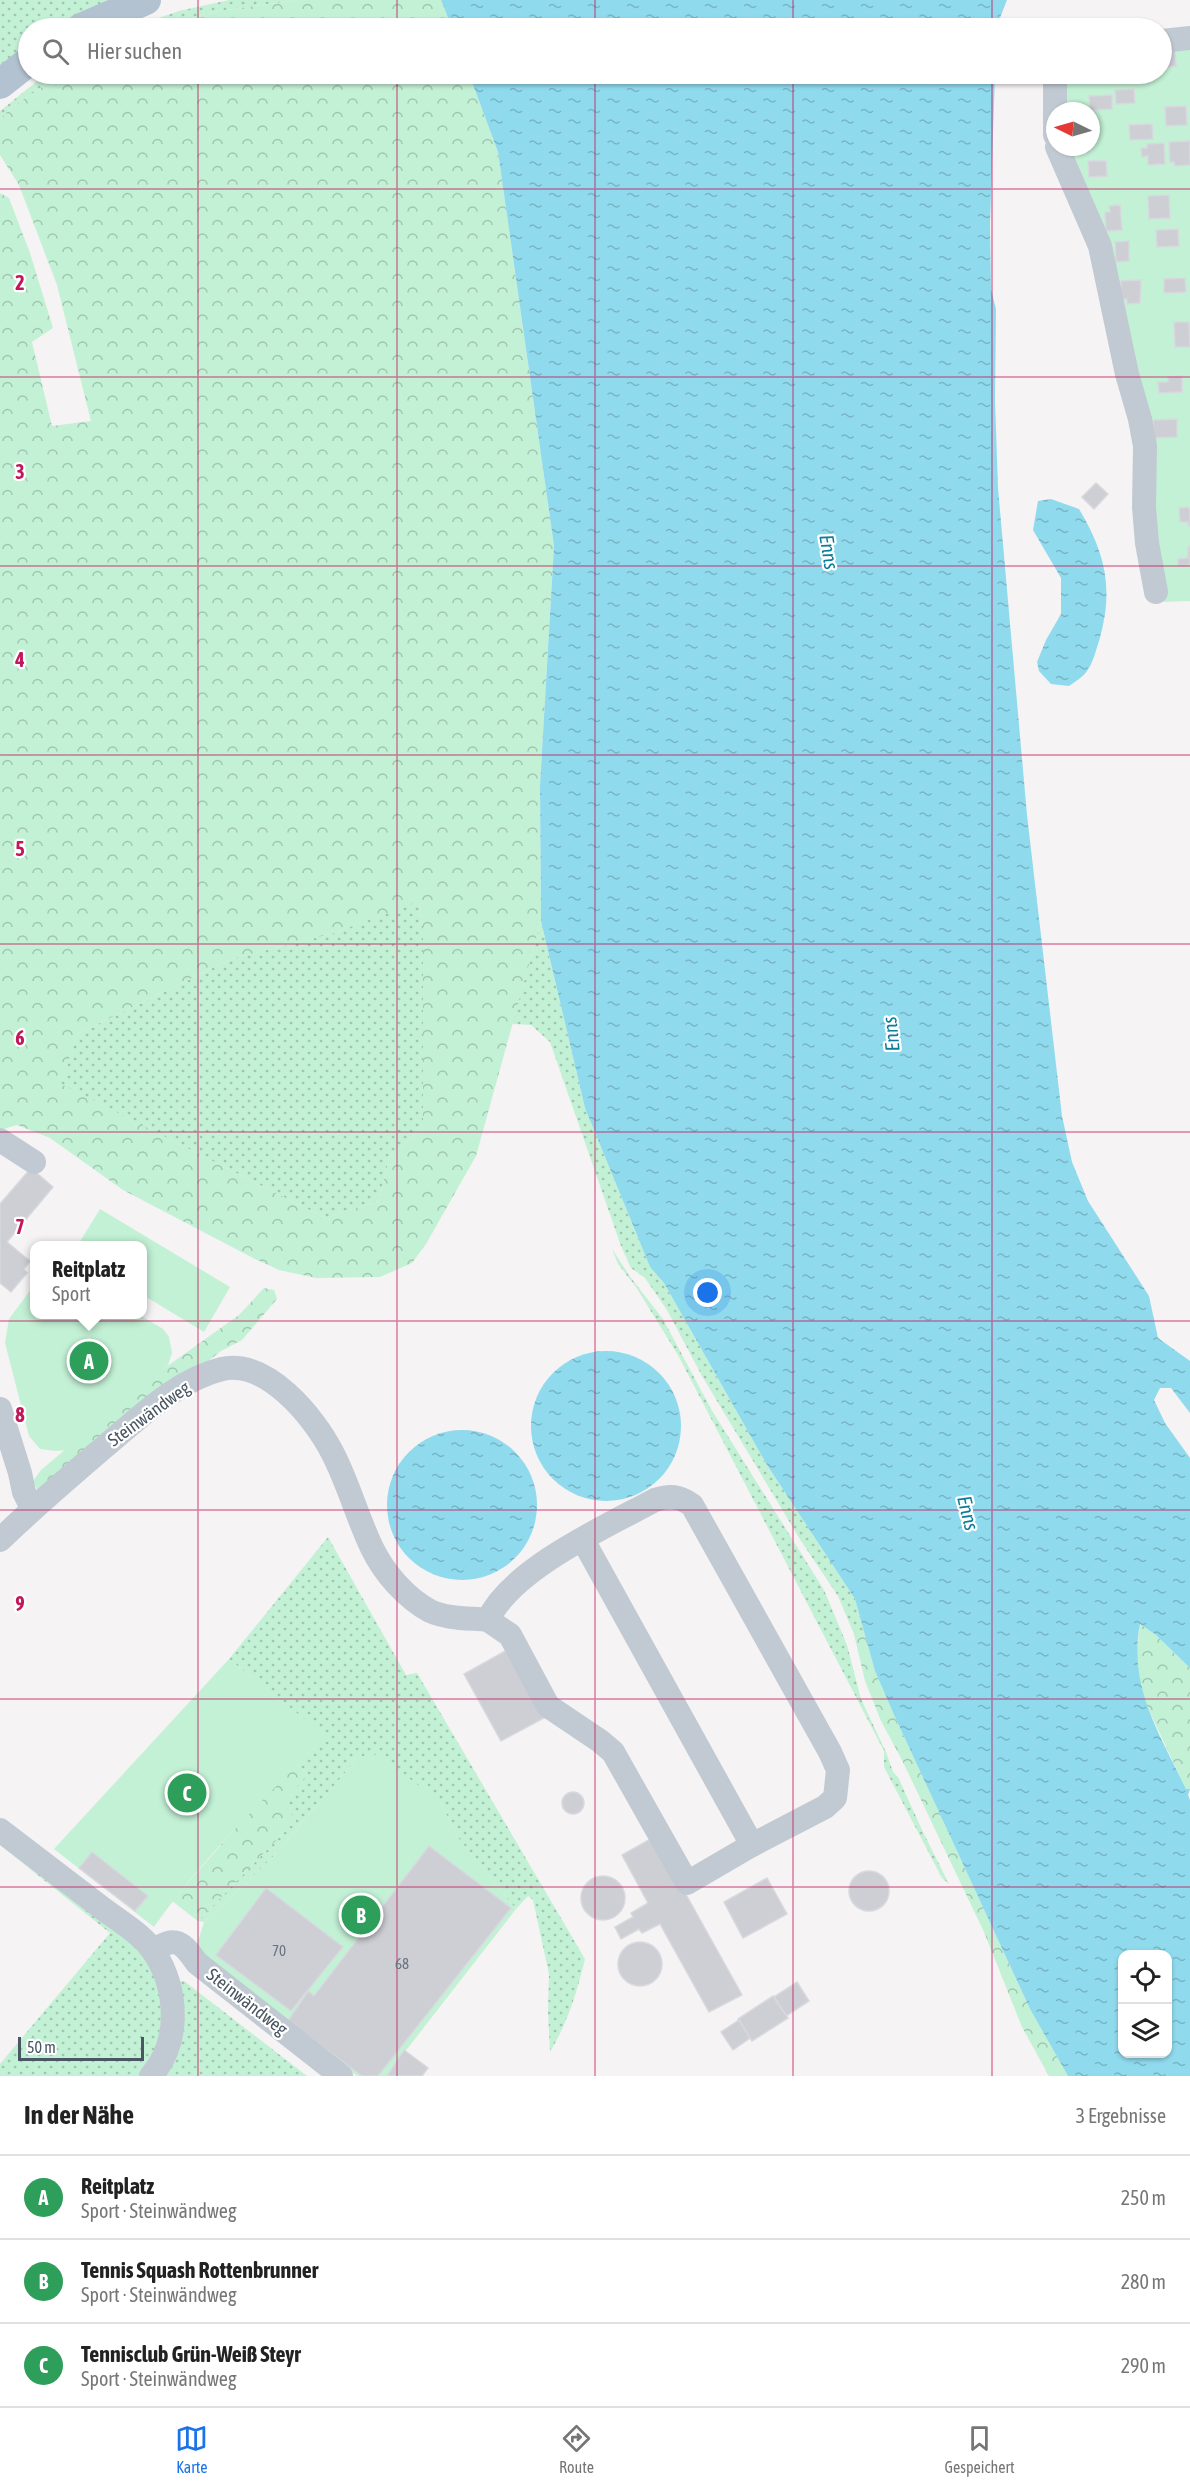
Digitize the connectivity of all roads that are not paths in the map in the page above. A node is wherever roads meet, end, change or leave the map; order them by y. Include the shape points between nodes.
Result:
1 (146, 0) edge
2 (104, 18) edge
3 (1190, 38) edge
4 (1172, 40) edge
5 (18, 70) edge
6 (0, 84) edge
7 (1054, 84) edge
8 (1054, 102) edge
9 (1061, 156) edge
10 (1156, 592) dead end
11 (0, 1140) edge
12 (34, 1162) dead end
13 (0, 1409) edge
14 (32, 1508) junction
15 (0, 1540) edge
16 (583, 1540) junction
17 (489, 1620) junction
18 (0, 1830) edge
19 (752, 1845) junction
20 (153, 1951) junction
21 (151, 2076) edge
22 (341, 2076) edge

1 - 2 main road
3 - 4 street
5 - 6 main road
7 - 8 street
9 - 10 street via 1100,246 1140,419 1145,446 1147,543
11 - 12 street
13 - 14 street
14 - 15 street, Steinwändweg
14 - 17 street, Steinwändweg via 175,1391 224,1368 252,1372 273,1381 288,1394 332,1451 372,1549 386,1571 432,1612
16 - 17 street via 540,1564 494,1608
16 - 19 street
16 - 19 street via 667,1496 692,1505 831,1752 838,1770 836,1798
17 - 19 street via 510,1635 548,1706 613,1752 687,1883
18 - 20 street
20 - 21 street via 167,1978 173,2002 167,2050
20 - 22 street, Steinwändweg via 167,1941 177,1942 197,1963

